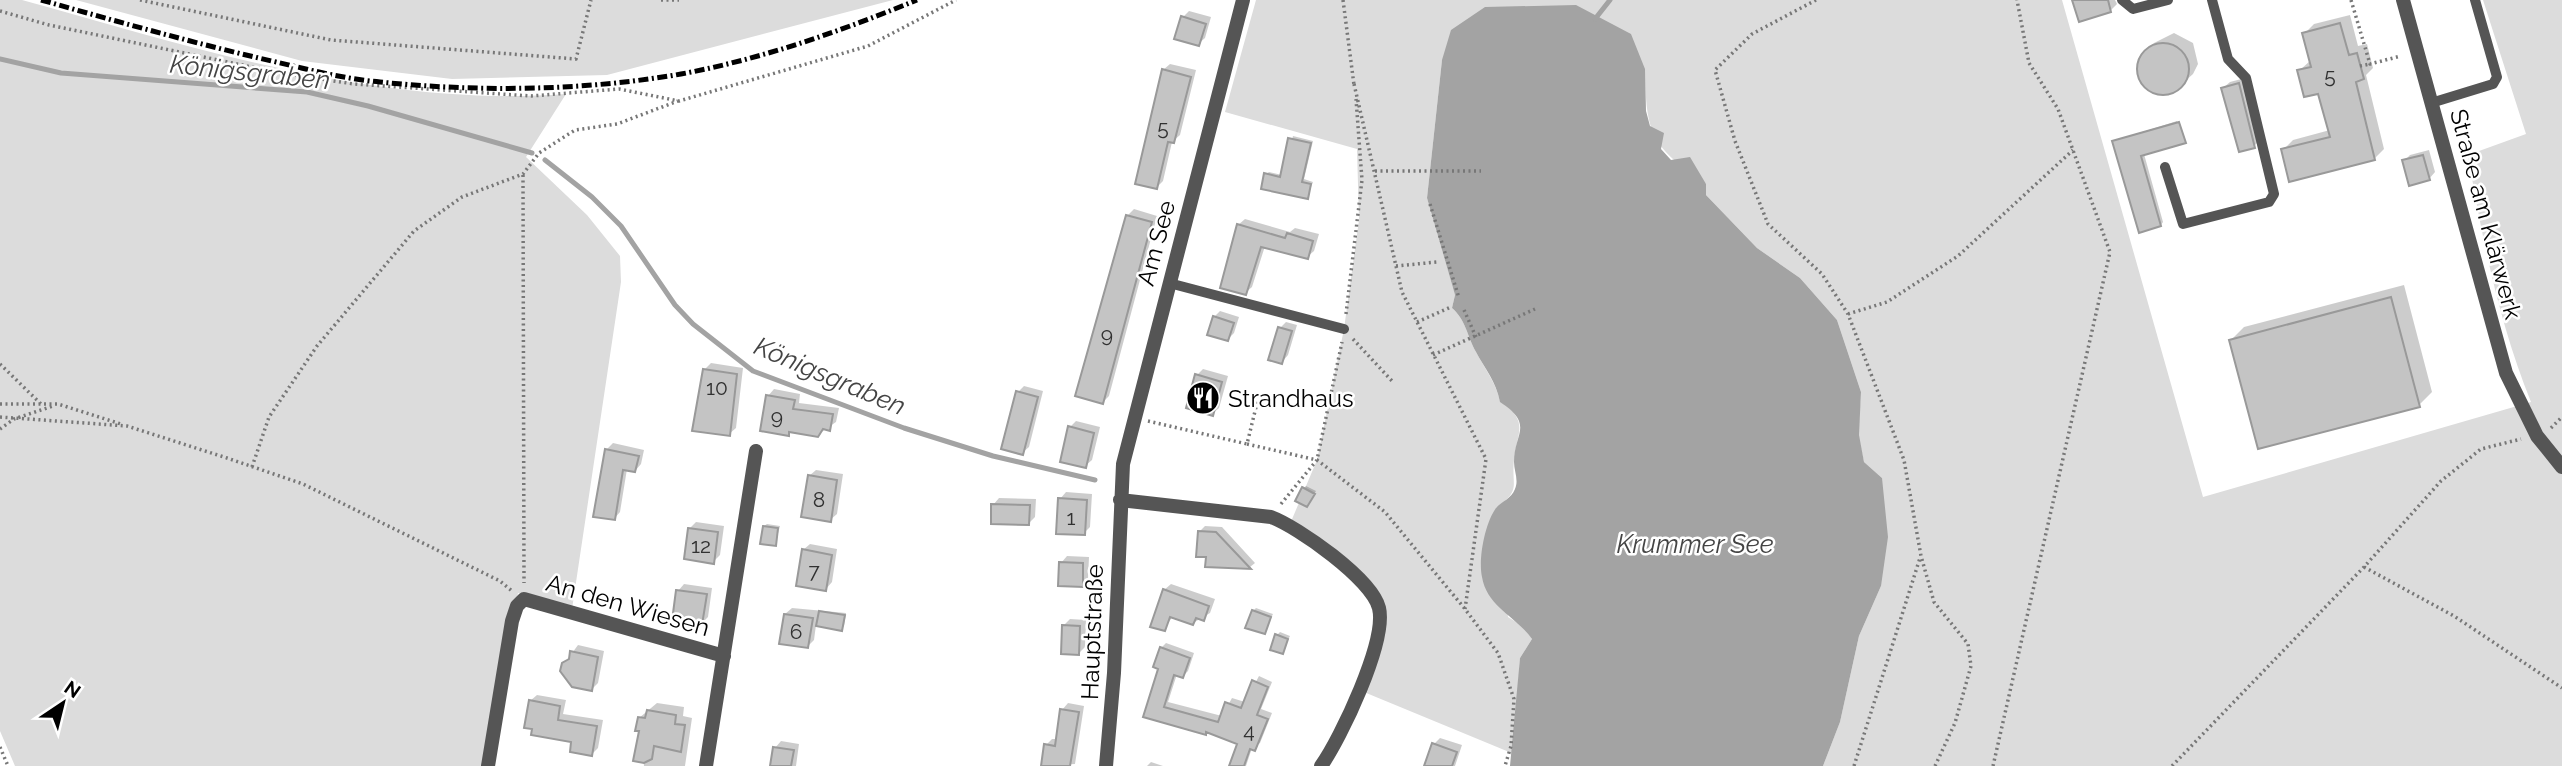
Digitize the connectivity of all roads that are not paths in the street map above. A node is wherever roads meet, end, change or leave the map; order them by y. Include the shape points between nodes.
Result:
1 (1243, 0) edge
2 (2122, 0) edge
3 (2168, 0) edge
4 (2212, 0) edge
5 (2403, 0) edge
6 (2475, 0) edge
7 (2431, 103) junction
8 (2165, 167) dead end
9 (1169, 283) junction
10 (1344, 329) road end
11 (756, 451) dead end
12 (2562, 467) edge
13 (1120, 500) junction
14 (724, 656) junction
15 (488, 766) edge
16 (706, 766) edge
17 (1106, 766) edge
18 (1321, 766) edge

1 - 9 street, Am See
2 - 3 lane via 2133,9
4 - 8 lane via 2228,59 2246,78 2274,194 2269,202 2183,224
5 - 7 street, Straße am Klärwerk
6 - 7 lane via 2497,77 2493,84
7 - 12 street, Straße am Klärwerk via 2506,373 2537,436
9 - 10 lane
9 - 13 street, Am See via 1133,417
11 - 14 street
13 - 17 street, Hauptstraße
13 - 18 street via 1271,517 1290,524 1345,566 1377,598 1378,635 1344,728
14 - 15 street, An den Wiesen via 524,600 512,621
14 - 16 street

